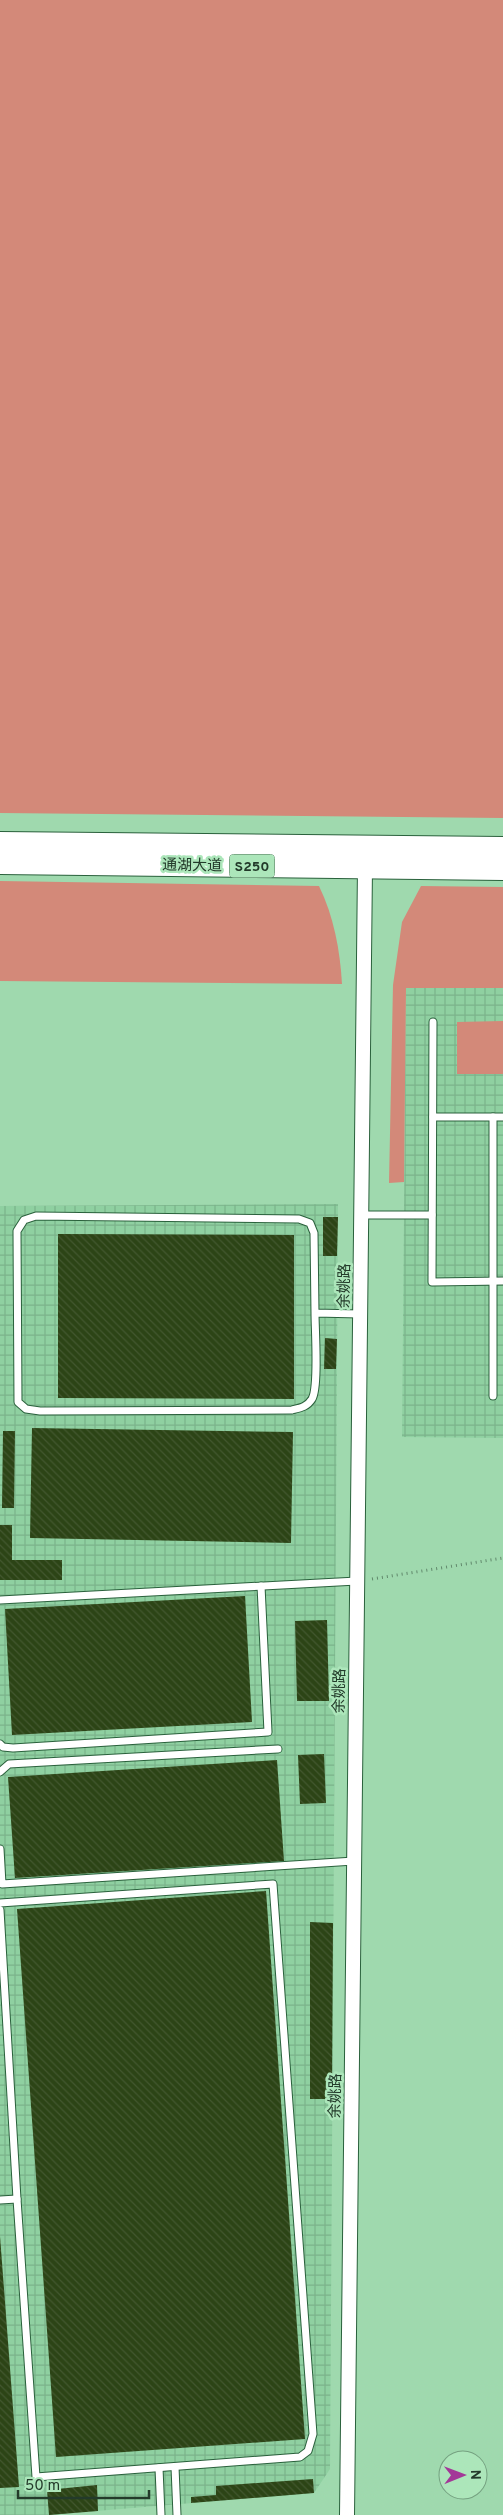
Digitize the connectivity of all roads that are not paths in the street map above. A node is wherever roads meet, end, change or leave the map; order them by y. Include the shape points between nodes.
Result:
1 (0, 843) edge
2 (503, 848) edge
3 (0, 863) edge
4 (365, 867) junction
5 (503, 869) edge
6 (433, 1022) dead end
7 (433, 1117) junction
8 (492, 1117) junction
9 (503, 1117) edge
10 (361, 1215) junction
11 (432, 1215) junction
12 (493, 1281) junction
13 (503, 1281) edge
14 (315, 1313) junction
15 (360, 1314) junction
16 (493, 1396) dead end
17 (357, 1581) junction
18 (261, 1586) junction
19 (0, 1600) edge
20 (0, 1744) edge
21 (278, 1749) dead end
22 (0, 1772) edge
23 (0, 1849) edge
24 (354, 1861) junction
25 (0, 1903) edge
26 (0, 1910) edge
27 (17, 2199) junction
28 (0, 2200) edge
29 (175, 2467) junction
30 (159, 2468) junction
31 (161, 2515) edge
32 (178, 2515) edge
33 (347, 2515) edge

1 - 2 main road, 通湖大道 / S250
3 - 4 main road, 通湖大道 / S250
4 - 5 main road, 通湖大道 / S250
4 - 10 street, 余姚路
6 - 7 lane
7 - 8 lane
7 - 11 lane
8 - 9 lane
8 - 12 lane
10 - 11 lane
10 - 15 street, 余姚路
11 - 12 lane via 432,1282
12 - 13 lane
12 - 16 lane
14 - 14 lane via 314,1233 310,1223 299,1219 36,1216 24,1220 17,1231 18,1402 26,1409 40,1411 292,1410 305,1407 313,1398 315,1384
14 - 15 lane
15 - 17 street, 余姚路
17 - 18 lane
17 - 24 street, 余姚路
18 - 19 lane
18 - 20 lane via 268,1732 13,1748
21 - 22 lane via 9,1764
23 - 24 lane via 2,1884
24 - 33 street, 余姚路
25 - 29 lane via 273,1884 311,2443 308,2451 300,2457
26 - 27 lane
27 - 28 lane
27 - 30 lane via 36,2477
29 - 30 lane
29 - 32 lane
30 - 31 lane

